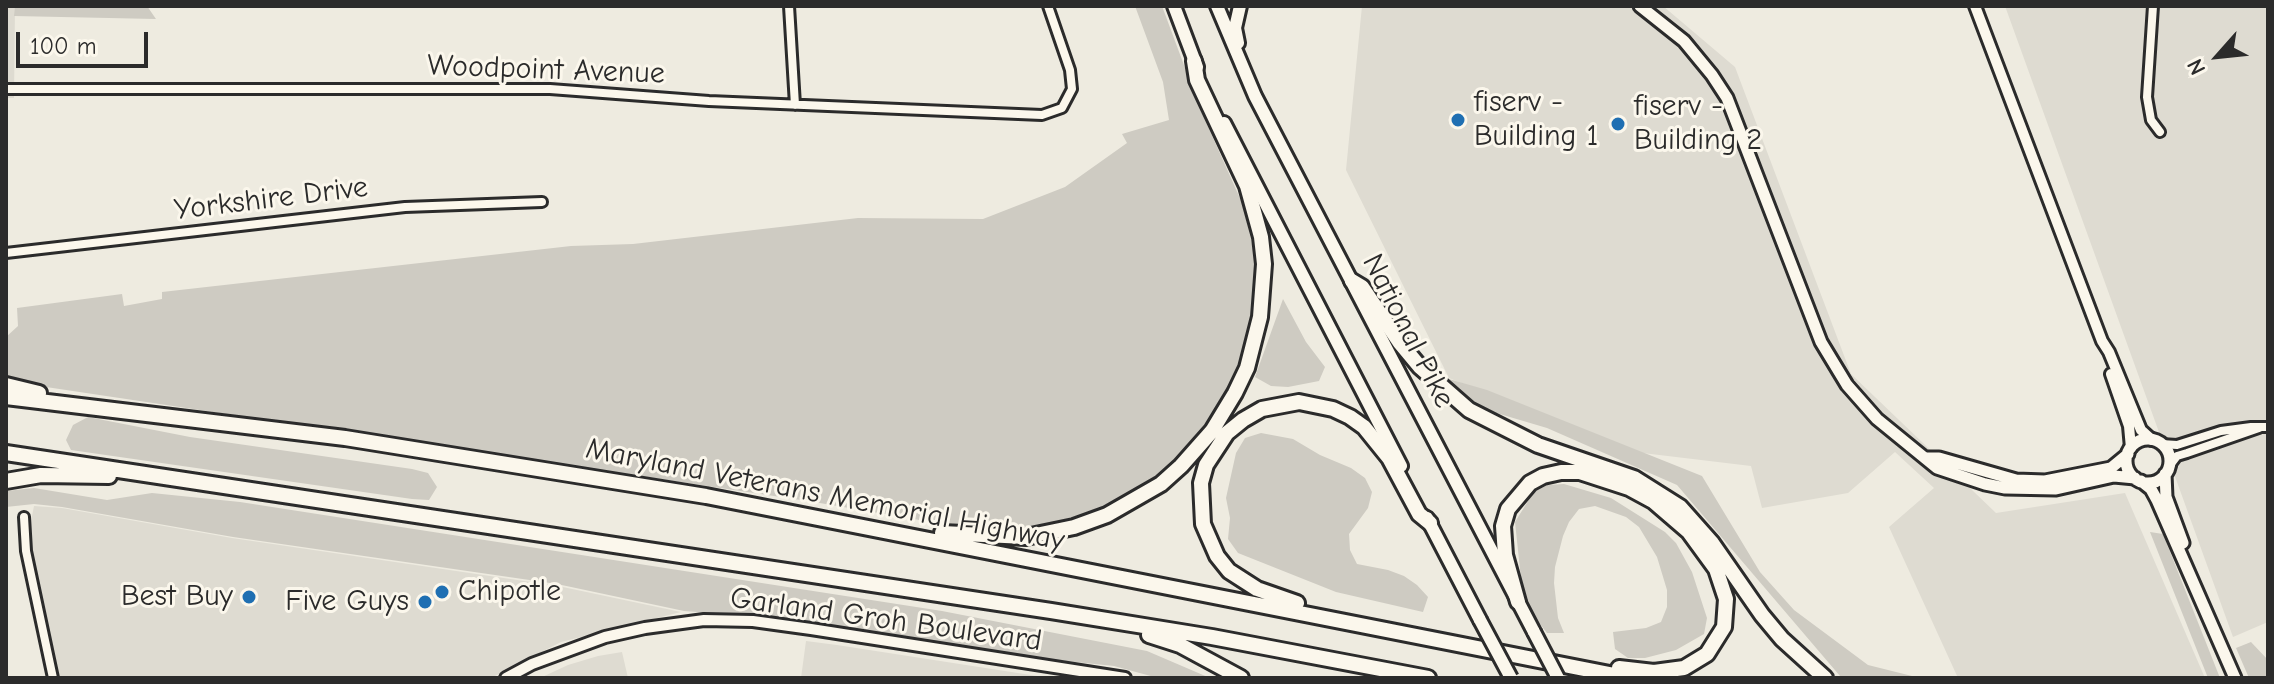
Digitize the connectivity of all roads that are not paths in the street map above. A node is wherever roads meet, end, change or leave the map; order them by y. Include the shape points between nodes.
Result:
1 (789, 6) edge
2 (1048, 6) edge
3 (1217, 6) edge
4 (1240, 6) edge
5 (1640, 6) edge
6 (1975, 6) edge
7 (2153, 6) edge
8 (1177, 9) edge
9 (1194, 61) junction
10 (6, 89) edge
11 (1255, 96) junction
12 (795, 105) junction
13 (2160, 132) dead end
14 (542, 202) dead end
15 (6, 253) edge
16 (1352, 281) junction
17 (2102, 341) junction
18 (6, 385) edge
19 (6, 397) edge
20 (122, 411) junction
21 (2264, 428) edge
22 (2156, 442) junction
23 (2129, 451) junction
24 (6, 453) edge
25 (1927, 458) junction
26 (2168, 470) junction
27 (2138, 480) junction
28 (6, 481) edge
29 (234, 487) junction
30 (24, 517) dead end
31 (847, 522) junction
32 (1430, 523) junction
33 (2199, 593) junction
34 (1518, 602) junction
35 (1051, 611) junction
36 (1413, 635) junction
37 (1512, 655) junction
38 (53, 678) edge
39 (506, 678) edge
40 (1125, 678) edge
41 (1241, 678) edge
42 (1428, 678) edge
43 (1511, 678) edge
44 (1558, 678) edge
45 (1630, 678) edge
46 (1825, 678) edge
47 (2235, 678) edge

1 - 12 street
2 - 12 street, Woodpoint Avenue via 1070,70 1072,89 1062,108 1042,115
3 - 11 main road, National Pike
4 - 11 main road via 1235,28
5 - 25 main road via 1684,41 1727,98 1833,365 1877,419
6 - 17 street
7 - 13 street via 2147,97 2151,120
8 - 9 main road
9 - 31 highway via 1197,80 1247,186 1264,264 1260,317 1247,368 1212,431 1181,466 1135,502 1053,533 971,536
9 - 32 main road
10 - 12 street, Woodpoint Avenue via 550,89
11 - 16 main road, National Pike
14 - 15 street, Yorkshire Drive via 405,207
16 - 34 main road, National Pike
16 - 46 highway via 1362,287 1420,367 1469,410 1538,445 1634,478 1680,507 1782,639
17 - 22 street via 2141,430
17 - 23 street via 2129,426
18 - 20 highway
19 - 20 highway, Maryland Veterans Memorial Highway
20 - 31 highway, Maryland Veterans Memorial Highway via 471,457
21 - 22 street via 2221,431 2177,445
21 - 26 street via 2177,456
22 - 23 main road via 2142,440
22 - 26 main road via 2167,451
23 - 25 main road via 2111,468 2045,481 2016,480
23 - 27 main road via 2128,467
24 - 29 highway
25 - 27 main road via 1965,479 2005,488 2056,489 2114,476
26 - 27 main road via 2155,482
26 - 33 main road via 2166,497
27 - 33 main road via 2157,500
28 - 29 highway via 79,475
29 - 35 highway
30 - 38 street via 26,551
31 - 36 highway, Maryland Veterans Memorial Highway
32 - 36 highway via 1364,427 1316,404 1262,409 1243,420 1214,449 1201,483 1200,506 1209,540 1229,571 1244,583
32 - 43 main road, bridge
33 - 47 main road
34 - 37 highway via 1502,538 1508,509 1519,493 1543,476 1580,472 1653,501 1689,532 1716,569 1726,614 1707,654 1684,668 1654,672
34 - 44 main road, National Pike, bridge
35 - 41 highway via 1180,645
35 - 42 highway
36 - 37 highway, Maryland Veterans Memorial Highway
37 - 45 highway, Maryland Veterans Memorial Highway
39 - 40 street, Garland Groh Boulevard via 605,637 704,620 753,621

